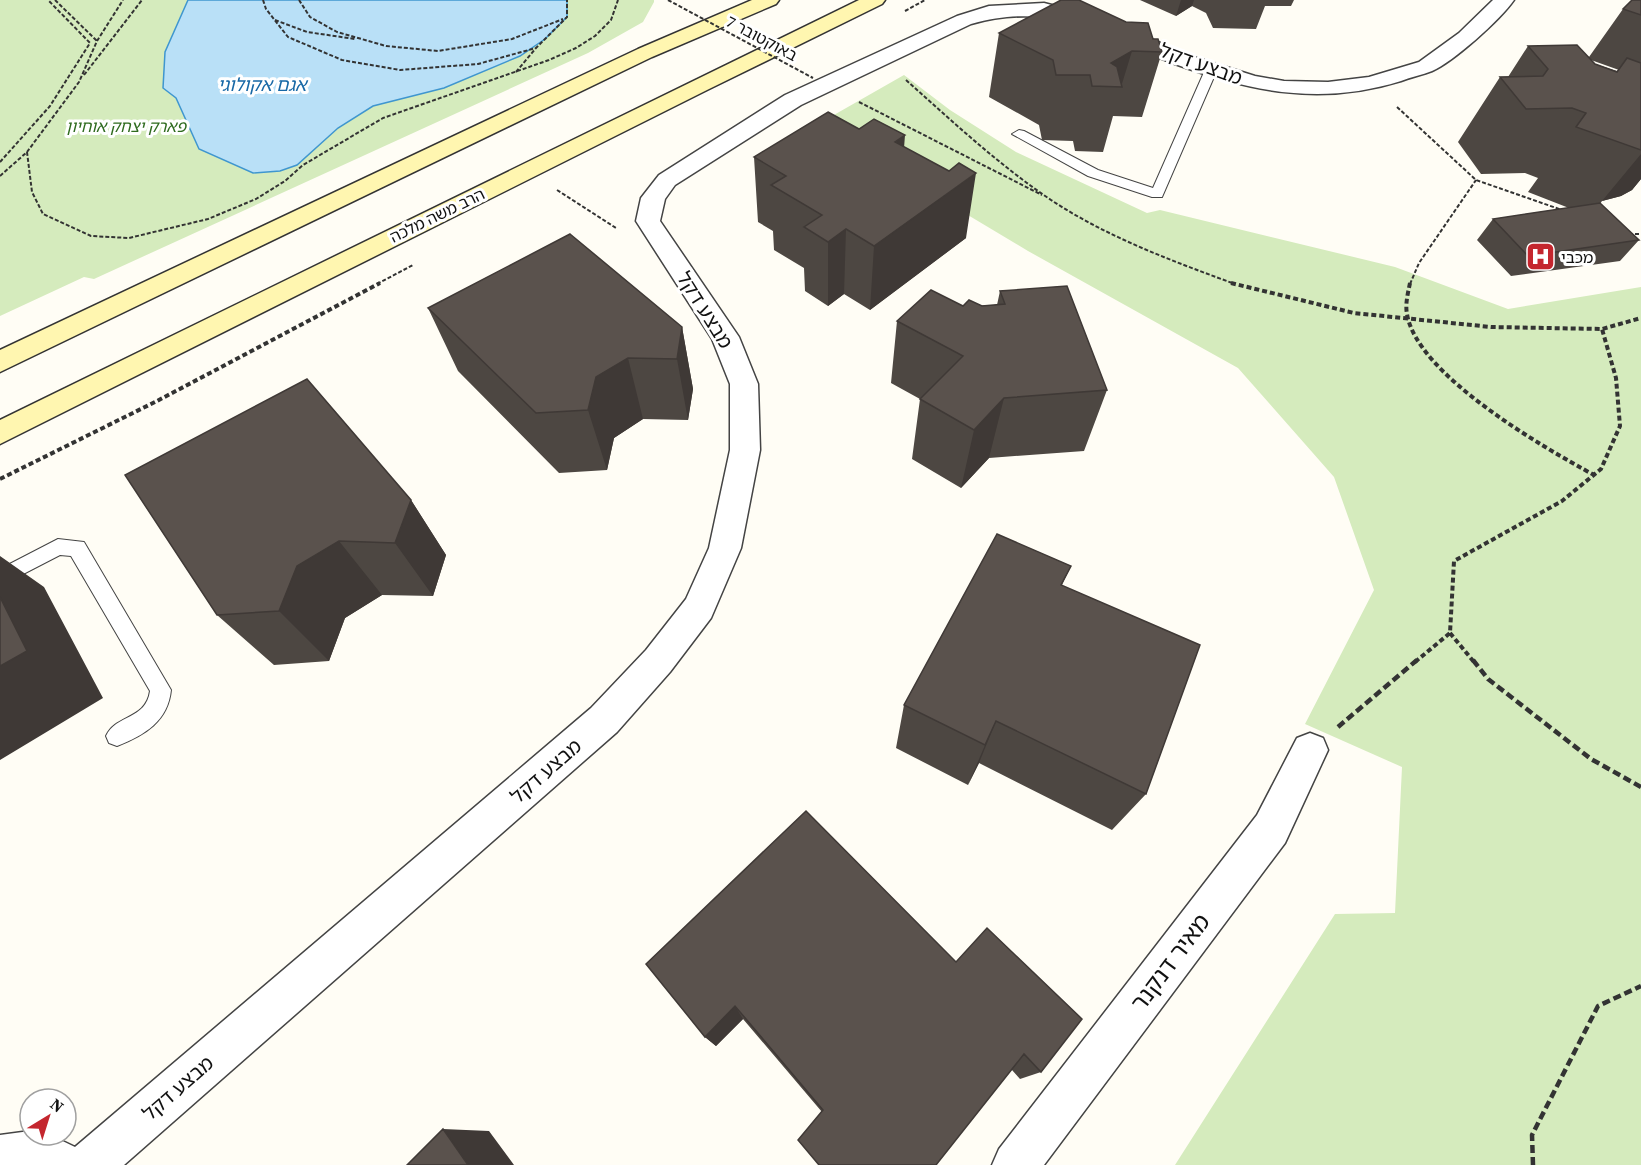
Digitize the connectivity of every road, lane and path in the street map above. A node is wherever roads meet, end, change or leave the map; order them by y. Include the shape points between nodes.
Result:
1 (48, 0) edge
2 (56, 0) edge
3 (123, 0) edge
4 (142, 0) edge
5 (263, 0) edge
6 (299, 0) edge
7 (567, 0) edge
8 (618, 0) edge
9 (668, 0) edge
10 (769, 0) edge
11 (875, 0) edge
12 (1504, 0) edge
13 (567, 17) junction
14 (274, 20) junction
15 (363, 40) junction
16 (98, 41) junction
17 (536, 48) junction
18 (881, 58) junction
19 (1211, 70) junction
20 (516, 72) junction
21 (819, 81) junction
22 (78, 82) junction
23 (1371, 83) junction
24 (1019, 134) dead end
25 (27, 152) junction
26 (0, 162) edge
27 (0, 176) edge
28 (1476, 180) junction
29 (557, 190) dead end
30 (1053, 201) junction
31 (1563, 211) edge
32 (651, 226) junction
33 (1628, 234) edge
34 (1640, 234) edge
35 (1407, 318) junction
36 (1641, 318) edge
37 (1602, 329) junction
38 (0, 362) edge
39 (0, 433) edge
40 (1594, 475) junction
41 (0, 578) edge
42 (1450, 633) junction
43 (117, 736) dead end
44 (1310, 750) joint
45 (1641, 788) edge
46 (1641, 986) edge
47 (0, 1158) edge
48 (61, 1165) edge
49 (89, 1165) edge
50 (1015, 1165) edge
51 (1533, 1165) edge

1 - 26 path via 90,43 69,81
2 - 16 path
3 - 16 path
4 - 22 path
5 - 14 path
6 - 15 path via 310,17 337,32
7 - 13 path
8 - 20 path via 611,20 595,36
9 - 21 path, 7 באוקטובר, bridge
10 - 38 street via 645,52
11 - 39 street, הרב משה מלכה
12 - 23 street, מבצע דקל via 1466,37 1426,66
13 - 15 path via 512,39 438,51
13 - 17 path
14 - 15 path via 307,32
14 - 17 path via 288,37 342,60 400,70 478,64
16 - 22 path
17 - 20 path
18 - 19 street, מבצע דקל via 975,16 996,10 1044,9 1095,22
18 - 21 street, מבצע דקל
18 - 30 path via 993,158
19 - 23 street, מבצע דקל via 1284,87 1328,88
19 - 24 lane via 1157,194 1093,173
20 - 25 path via 383,118 303,165 285,182 256,199 208,219 129,238 91,236 43,214 32,192
21 - 30 path, 7 באוקטובר
21 - 32 street, מבצע דקל via 667,180 653,198 648,221
22 - 25 path
23 - 28 path
25 - 27 path
28 - 31 path
28 - 35 path via 1413,273
29 - 32 path via 613,228
30 - 35 path via 1128,242 1234,284 1354,313
32 - 49 street, מבצע דקל via 725,337 744,384 745,450 739,482 725,548 699,608 658,662 604,720
33 - 34 path
35 - 37 path via 1491,327
35 - 40 path via 1442,370 1492,412 1536,444
36 - 37 path
37 - 40 path via 1616,378 1620,426 1601,469
40 - 42 path via 1562,501 1454,561
41 - 43 lane via 58,547 77,548 160,690 159,705 149,717
42 - 44 path
42 - 45 path via 1488,679 1591,759
44 - 50 street, מאיר דנקנר via 1271,829
46 - 51 path via 1598,1006 1532,1135
47 - 48 street via 26,1153 54,1159

